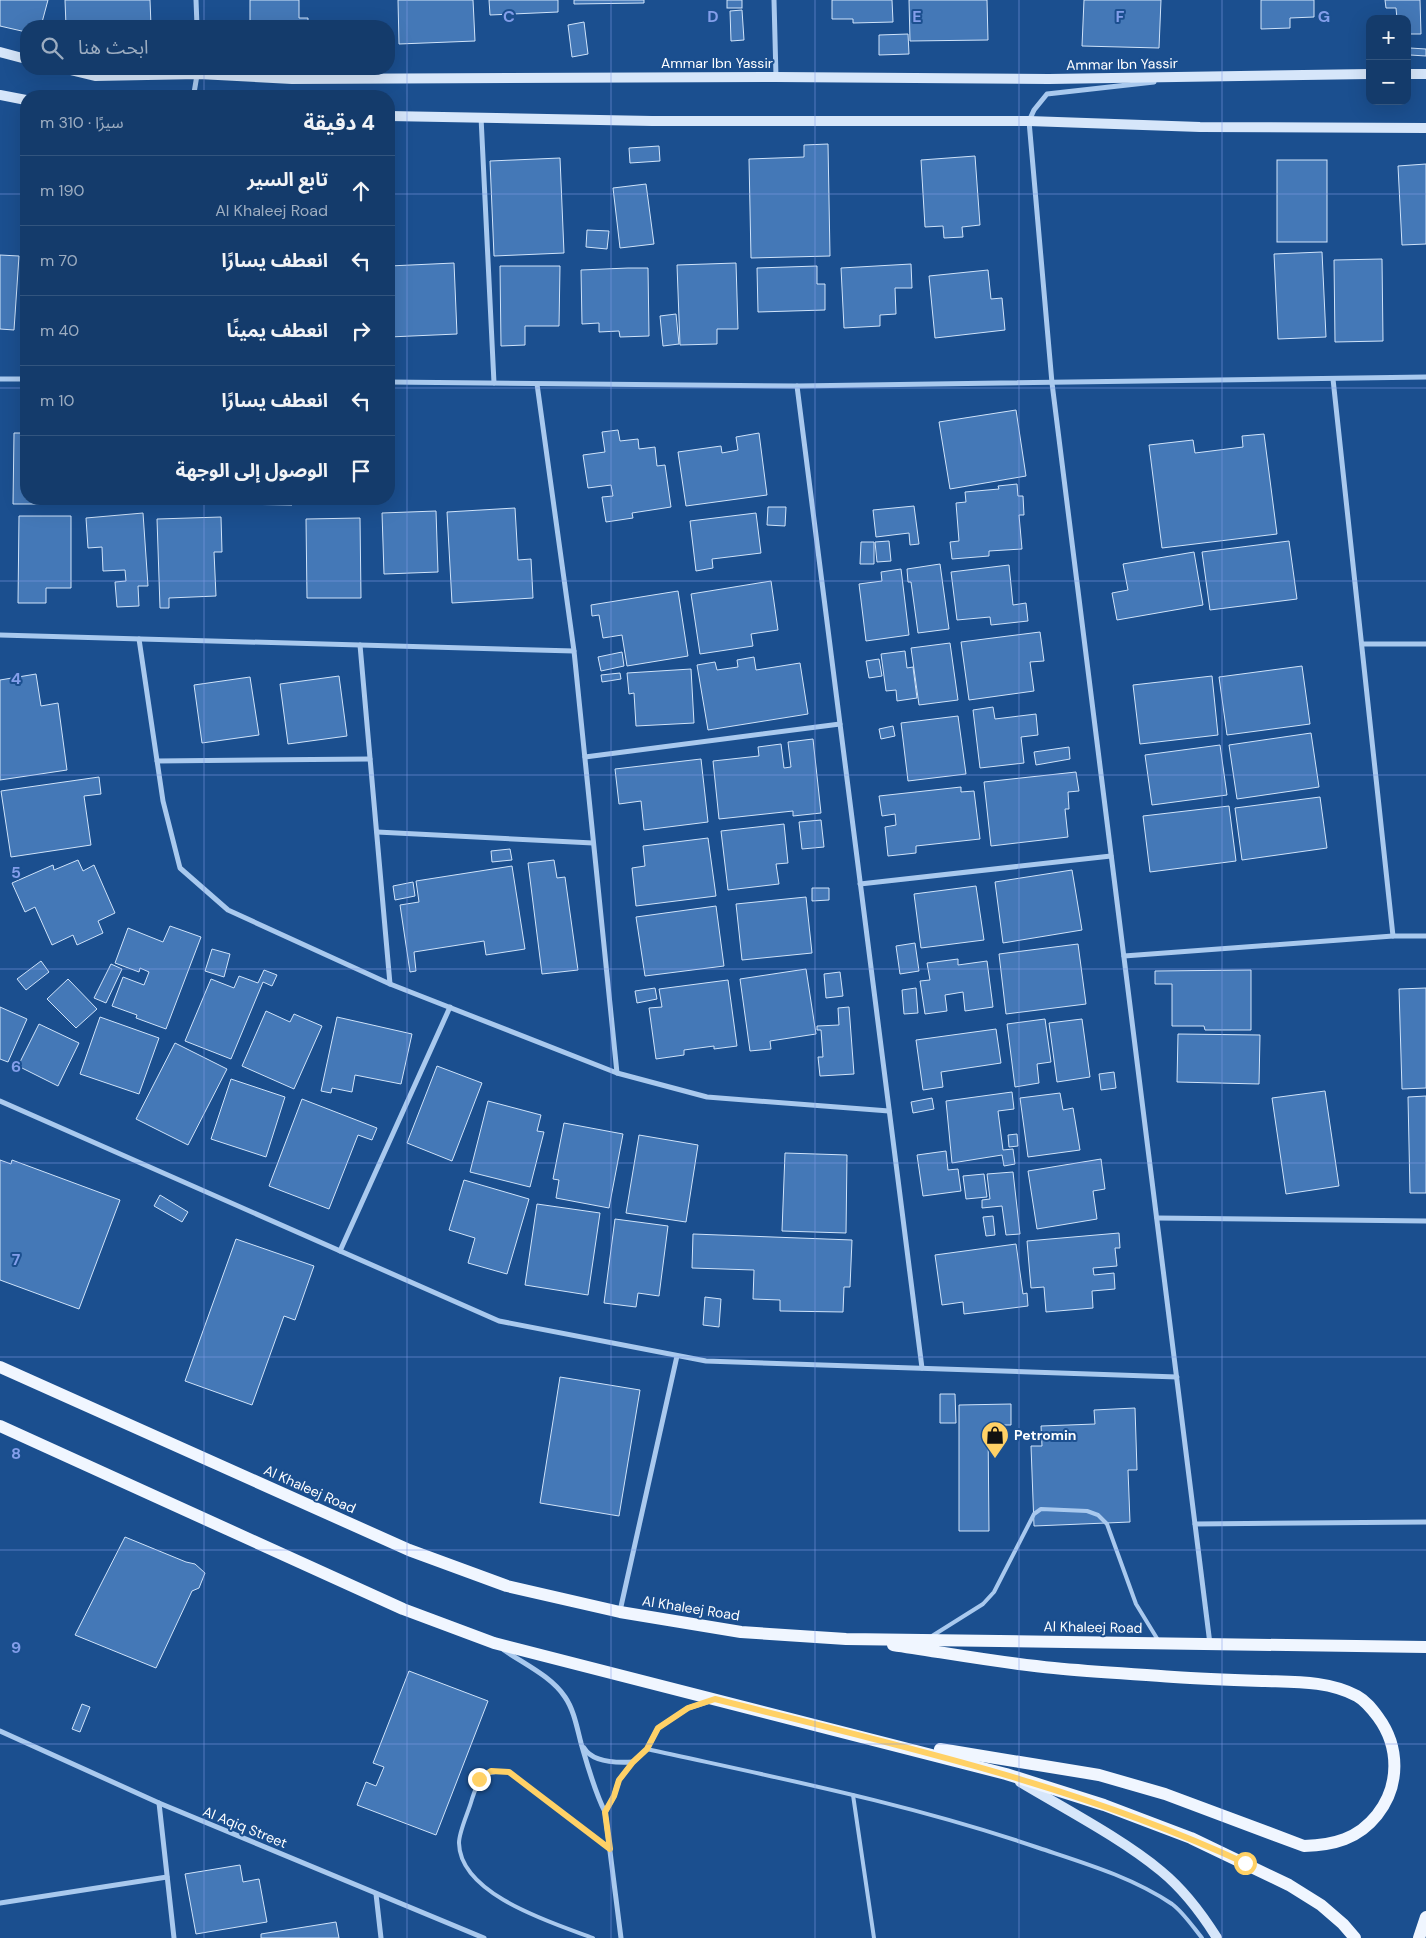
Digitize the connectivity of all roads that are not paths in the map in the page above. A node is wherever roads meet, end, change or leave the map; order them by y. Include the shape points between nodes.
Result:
1 (196, 0) edge
2 (774, 0) edge
3 (197, 20) edge
4 (0, 52) edge
5 (20, 57) edge
6 (1366, 74) edge
7 (1411, 74) edge
8 (1426, 74) edge
9 (91, 75) edge
10 (116, 75) edge
11 (198, 75) edge
12 (246, 75) edge
13 (1202, 76) junction
14 (776, 77) junction
15 (195, 90) edge
16 (0, 95) edge
17 (20, 99) edge
18 (395, 116) edge
19 (482, 116) junction
20 (1029, 121) junction
21 (1426, 128) edge
22 (1426, 377) edge
23 (0, 379) edge
24 (20, 379) edge
25 (1333, 379) junction
26 (395, 382) edge
27 (494, 383) junction
28 (1052, 383) junction
29 (537, 384) junction
30 (796, 386) junction
31 (0, 635) edge
32 (139, 640) junction
33 (1362, 644) junction
34 (1426, 644) edge
35 (360, 645) junction
36 (574, 650) junction
37 (840, 724) junction
38 (585, 757) junction
39 (370, 759) junction
40 (157, 761) junction
41 (377, 832) junction
42 (593, 843) junction
43 (1111, 856) junction
44 (860, 884) junction
45 (1393, 936) junction
46 (1426, 936) edge
47 (1124, 956) junction
48 (390, 984) junction
49 (450, 1007) junction
50 (617, 1073) junction
51 (0, 1101) edge
52 (889, 1111) junction
53 (1157, 1218) junction
54 (1426, 1221) edge
55 (340, 1250) junction
56 (677, 1356) junction
57 (0, 1367) edge
58 (922, 1368) junction
59 (1177, 1377) junction
60 (0, 1426) edge
61 (1426, 1522) edge
62 (1195, 1524) junction
63 (620, 1612) junction
64 (846, 1638) junction
65 (927, 1639) junction
66 (494, 1643) junction
67 (1160, 1644) junction
68 (1210, 1645) junction
69 (1426, 1647) edge
70 (715, 1699) junction
71 (0, 1731) edge
72 (861, 1736) junction
73 (582, 1746) junction
74 (647, 1749) junction
75 (633, 1762) junction
76 (1006, 1774) junction
77 (853, 1795) junction
78 (159, 1803) junction
79 (605, 1812) junction
80 (610, 1849) junction
81 (167, 1877) junction
82 (376, 1894) junction
83 (0, 1903) edge
84 (1426, 1917) edge
85 (174, 1938) edge
86 (382, 1938) edge
87 (484, 1938) edge
88 (593, 1938) edge
89 (621, 1938) edge
90 (874, 1938) edge
91 (1202, 1938) edge
92 (1217, 1938) edge
93 (1355, 1938) edge
94 (1419, 1938) edge

1 - 3 street
2 - 14 street
4 - 5 street
6 - 13 street, Ammar Ibn Yassir
7 - 8 street
9 - 10 street, Ammar Ibn Yassir
11 - 15 street
12 - 14 street, Ammar Ibn Yassir via 292,79
13 - 14 street, Ammar Ibn Yassir via 1049,79
13 - 20 street via 1047,94
16 - 17 street
18 - 19 street
19 - 20 street via 652,121
19 - 27 street
20 - 21 street via 1200,127
20 - 28 street
22 - 25 street
23 - 24 street
25 - 28 street
25 - 33 street
26 - 27 street
27 - 29 street
28 - 30 street
28 - 43 street
29 - 30 street
29 - 36 street
30 - 37 street
31 - 32 street
32 - 35 street
32 - 40 street
33 - 34 street
33 - 45 street
35 - 36 street
35 - 39 street
36 - 38 street
37 - 38 street
37 - 44 street
38 - 42 street
39 - 40 street
39 - 41 street
40 - 48 street via 163,801 180,868 228,910
41 - 42 street
41 - 48 street
42 - 50 street
43 - 44 street
43 - 47 street
44 - 52 street
45 - 46 street
45 - 47 street
47 - 53 street
48 - 49 street
49 - 50 street
49 - 55 street
50 - 52 street via 707,1098
51 - 55 street
52 - 58 street
53 - 54 street
53 - 59 street
55 - 56 street via 499,1321
56 - 58 street via 706,1361
56 - 63 street
57 - 63 main road, Al Khaleej Road via 409,1550 507,1586
58 - 59 street
59 - 62 street
60 - 66 main road via 403,1610
61 - 62 street
62 - 68 street
63 - 64 main road, Al Khaleej Road via 741,1632
64 - 65 main road, Al Khaleej Road
64 - 72 main road via 1053,1668 1192,1679 1311,1683 1336,1688 1358,1697 1371,1707 1385,1726 1393,1746 1395,1770 1391,1790 1368,1826 1350,1838 1328,1845 1304,1846 1164,1794 1099,1775
65 - 67 main road, Al Khaleej Road
65 - 67 lane via 983,1604 994,1592 1034,1514 1041,1509 1087,1511 1098,1515 1107,1524 1136,1604
66 - 70 main road
66 - 73 street via 539,1672 565,1696
67 - 68 main road, Al Khaleej Road
68 - 69 main road, Al Khaleej Road
70 - 72 main road
70 - 74 street via 671,1718 658,1728
71 - 78 street, Al Aqiq Street
72 - 76 main road
73 - 75 street via 587,1753 601,1759 615,1763
73 - 79 street via 596,1794
74 - 75 street
74 - 77 lane
75 - 79 street via 619,1780
76 - 92 street via 1162,1871 1186,1896
76 - 93 main road via 1104,1805 1191,1838 1245,1863 1289,1885 1321,1906
77 - 90 lane
77 - 91 lane via 1001,1835 1111,1873 1174,1905
78 - 81 street
78 - 82 street, Al Aqiq Street
79 - 80 street
80 - 88 lane via 509,1772 491,1771 479,1779 459,1841 466,1867 492,1893 526,1913
80 - 89 street
81 - 83 street
81 - 85 street
82 - 86 street
82 - 87 street, Al Aqiq Street
84 - 94 main road

